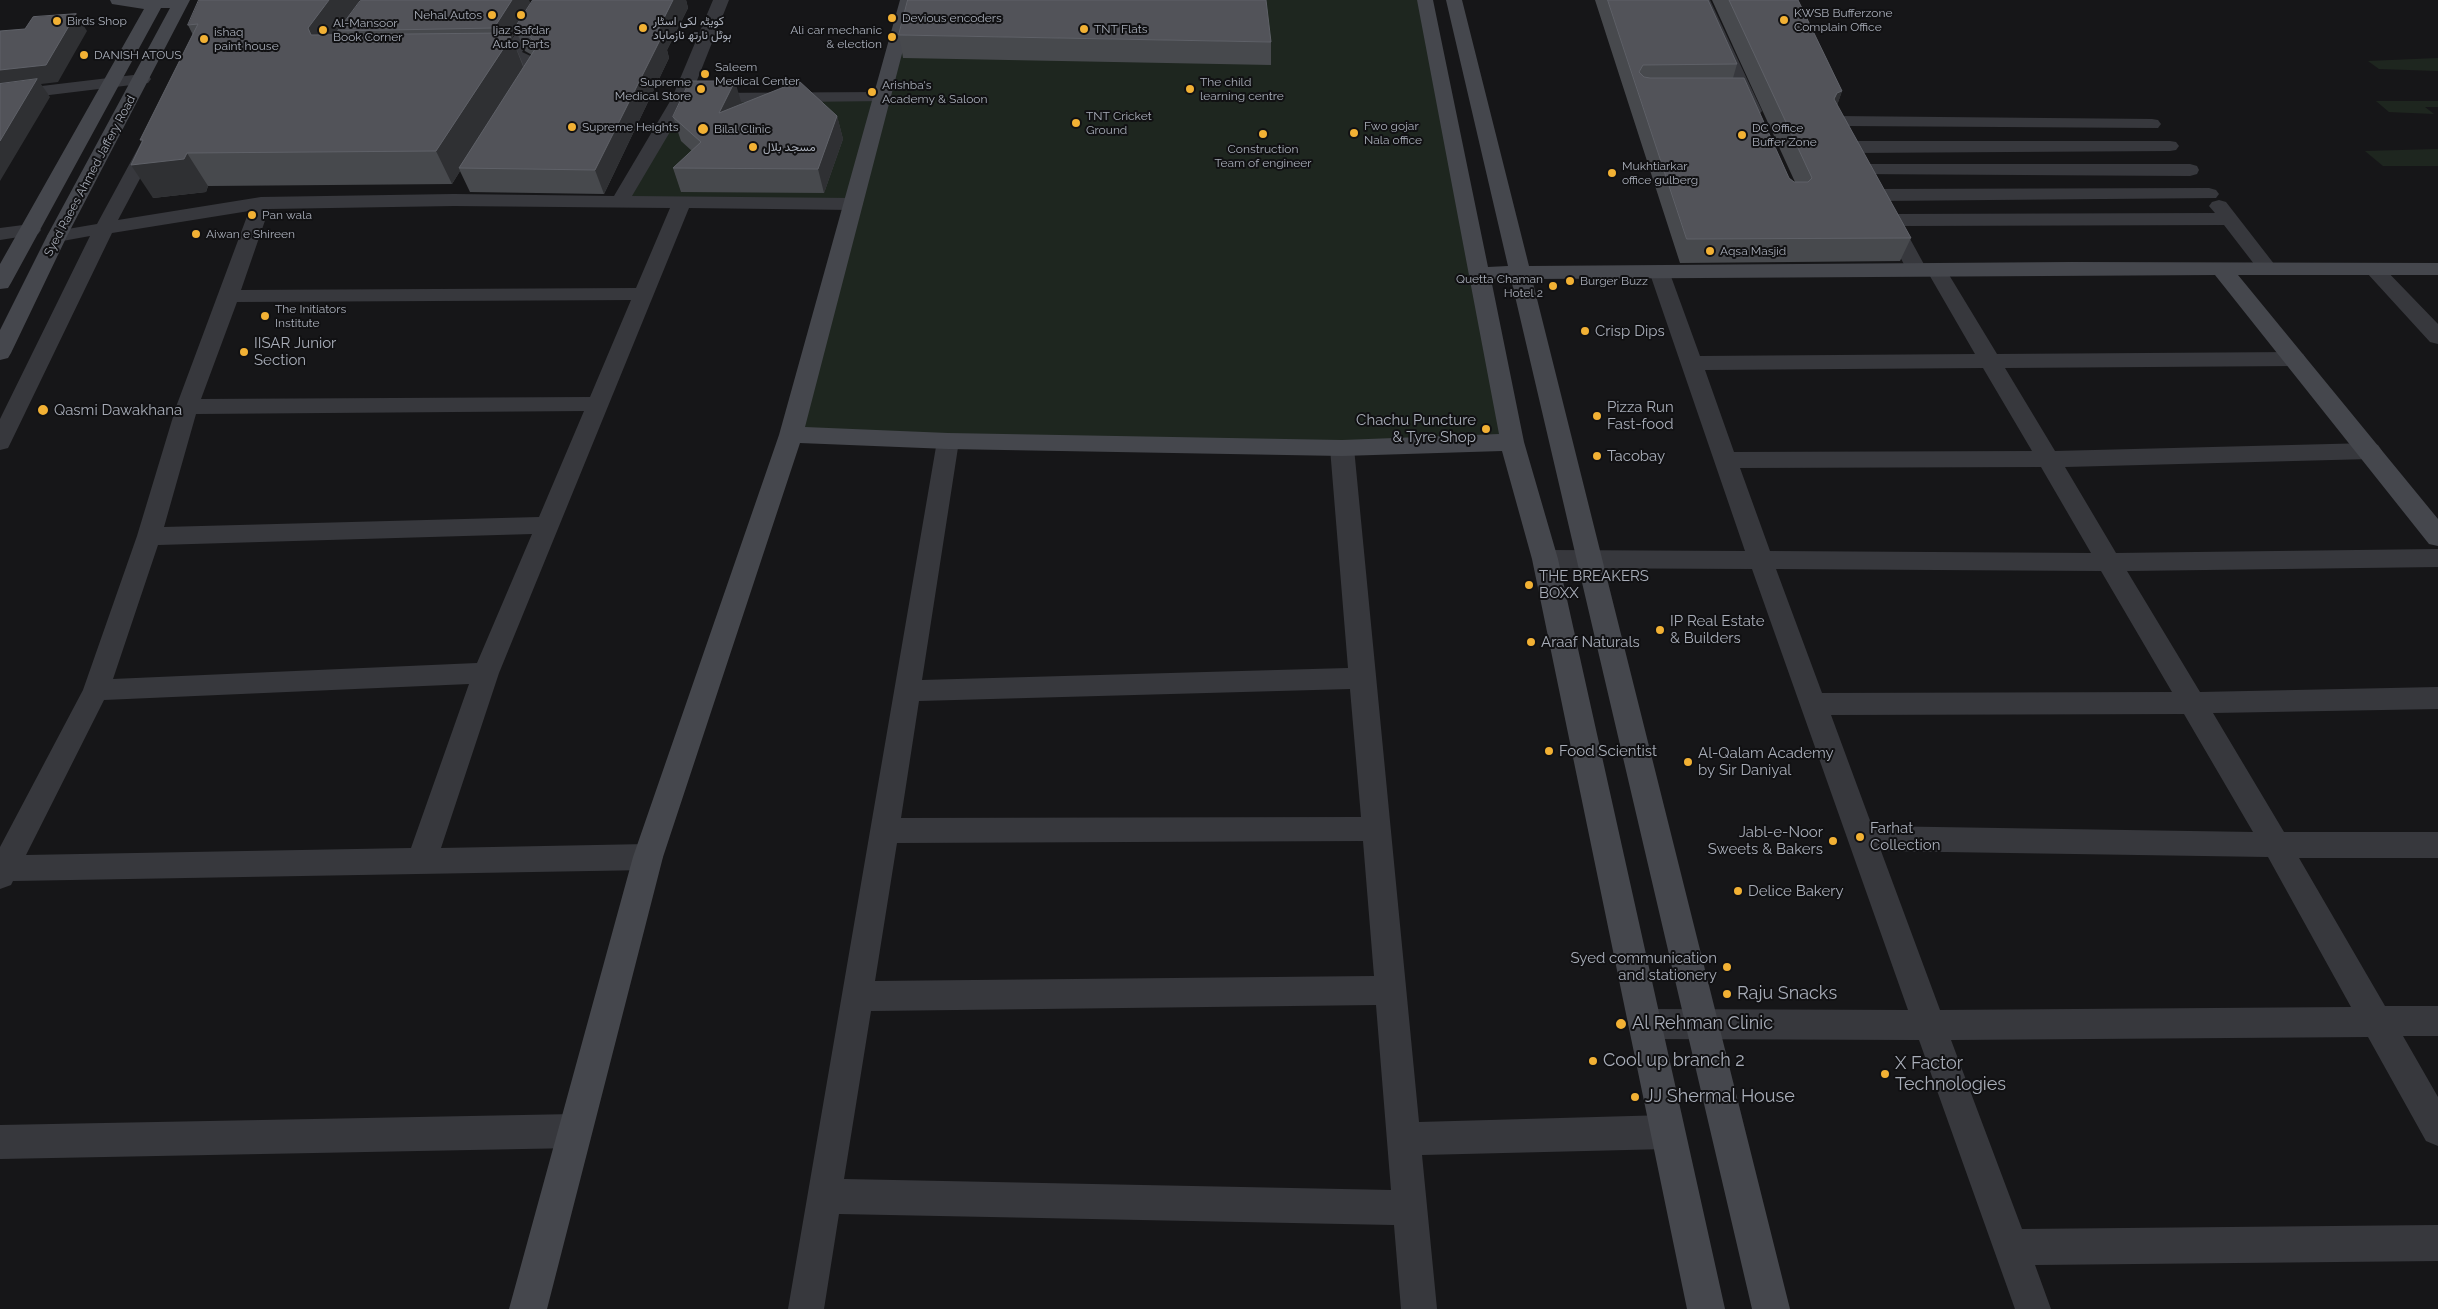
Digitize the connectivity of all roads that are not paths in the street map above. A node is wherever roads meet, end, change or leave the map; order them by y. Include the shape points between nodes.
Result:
1 (118, 0) edge
2 (182, 0) edge
3 (546, 0) edge
4 (721, 0) edge
5 (908, 0) edge
6 (1425, 0) edge
7 (1454, 0) edge
8 (1702, 0) edge
9 (155, 4) junction
10 (519, 58) junction
11 (499, 59) edge
12 (142, 79) junction
13 (110, 84) junction
14 (1728, 94) edge
15 (1746, 94) junction
16 (0, 96) edge
17 (882, 97) junction
18 (681, 98) junction
19 (515, 100) edge
20 (1996, 124) junction
21 (158, 125) edge
22 (1762, 130) edge
23 (2012, 146) junction
24 (2170, 146) junction
25 (1850, 147) junction
26 (1862, 170) junction
27 (2028, 170) junction
28 (2190, 170) junction
29 (464, 183) edge
30 (2046, 194) junction
31 (2210, 194) junction
32 (1877, 195) junction
33 (454, 200) junction
34 (620, 201) junction
35 (682, 202) junction
36 (261, 203) junction
37 (853, 204) junction
38 (2062, 218) junction
39 (2230, 219) junction
40 (1891, 220) junction
41 (104, 229) junction
42 (31, 230) junction
43 (0, 234) edge
44 (57, 236) junction
45 (2222, 268) junction
46 (2268, 268) junction
47 (1926, 269) junction
48 (2374, 269) junction
49 (2438, 269) edge
50 (1659, 271) junction
51 (1520, 272) junction
52 (1479, 273) junction
53 (0, 283) edge
54 (643, 294) junction
55 (229, 296) junction
56 (2438, 337) edge
57 (0, 353) edge
58 (2295, 359) junction
59 (1992, 361) junction
60 (1693, 363) junction
61 (598, 404) junction
62 (187, 407) junction
63 (791, 435) junction
64 (0, 442) edge
65 (948, 442) junction
66 (1512, 442) junction
67 (1342, 448) junction
68 (2370, 451) junction
69 (2049, 458) junction
70 (1726, 460) junction
71 (547, 525) junction
72 (149, 536) junction
73 (2438, 537) edge
74 (2438, 558) edge
75 (1545, 559) junction
76 (1589, 559) junction
77 (1761, 561) junction
78 (2110, 562) junction
79 (486, 673) junction
80 (1362, 678) junction
81 (96, 690) junction
82 (907, 691) junction
83 (2438, 698) edge
84 (2193, 703) junction
85 (1813, 704) junction
86 (1376, 829) junction
87 (884, 831) junction
88 (1862, 838) junction
89 (2276, 845) junction
90 (2438, 845) edge
91 (648, 857) junction
92 (422, 860) junction
93 (2, 870) edge
94 (1390, 990) junction
95 (857, 996) junction
96 (2438, 1021) edge
97 (2379, 1022) junction
98 (1702, 1023) junction
99 (1644, 1024) junction
100 (1930, 1025) junction
101 (2438, 1129) edge
102 (575, 1131) junction
103 (1668, 1132) junction
104 (1403, 1139) junction
105 (0, 1142) edge
106 (824, 1196) junction
107 (1410, 1208) junction
108 (2438, 1243) edge
109 (2010, 1247) junction
110 (528, 1309) edge
111 (806, 1309) edge
112 (1419, 1309) edge
113 (1706, 1309) edge
114 (1771, 1309) edge
115 (2033, 1309) edge

1 - 9 main road
2 - 9 main road
2 - 12 main road, Syed Raees Ahmed Jaffery Road
3 - 10 street via 514,48 513,53
4 - 18 street
5 - 17 main road
6 - 52 main road
7 - 51 main road
8 - 15 street
9 - 13 main road, Syed Raees Ahmed Jaffery Road
10 - 11 street
10 - 19 street via 531,62 536,68
12 - 13 street
12 - 44 main road, Syed Raees Ahmed Jaffery Road
13 - 16 street
13 - 42 main road, Syed Raees Ahmed Jaffery Road
14 - 15 street
15 - 22 street
17 - 18 street
17 - 37 main road
18 - 34 street
20 - 23 street
20 - 24 street via 2147,117
20 - 25 street via 1836,121
21 - 41 street
23 - 24 street
23 - 25 street
23 - 27 street
24 - 28 street
25 - 26 street
26 - 27 street
26 - 32 street
27 - 28 street
27 - 30 street
28 - 31 street
29 - 33 street
30 - 31 street
30 - 32 street
30 - 38 street
31 - 39 street
32 - 40 street
33 - 34 street
33 - 36 street
34 - 35 street
35 - 37 street
35 - 54 street
36 - 41 street
36 - 55 street
37 - 63 main road
38 - 39 street
38 - 40 street
39 - 46 street
40 - 47 street
41 - 44 street
41 - 64 street
42 - 43 street
42 - 53 main road, Syed Raees Ahmed Jaffery Road
44 - 57 main road, Syed Raees Ahmed Jaffery Road
45 - 46 main road
45 - 47 main road
45 - 58 main road
46 - 48 main road
47 - 50 main road
47 - 59 street
48 - 49 main road
48 - 56 street
50 - 51 main road
50 - 60 street
51 - 52 main road
51 - 76 main road
52 - 66 main road
54 - 55 street
54 - 61 street
55 - 62 street
58 - 59 street
58 - 68 main road
59 - 60 street
59 - 69 street
60 - 70 street
61 - 62 street
61 - 71 street
62 - 72 street
63 - 65 main road
63 - 91 main road
65 - 67 main road
65 - 82 street
66 - 67 main road
66 - 75 main road
67 - 80 street
68 - 69 street
68 - 73 main road
69 - 70 street
69 - 78 street
70 - 77 street
71 - 72 street
71 - 79 street
72 - 81 street
74 - 78 street
75 - 76 street
75 - 99 main road
76 - 77 street
76 - 98 main road
77 - 78 street
77 - 85 street
78 - 84 street
79 - 81 street
79 - 92 street
80 - 82 street
80 - 86 street
81 - 93 street
82 - 87 street
83 - 84 street
84 - 85 street
84 - 89 street
85 - 88 street
86 - 87 street
86 - 94 street
87 - 95 street
88 - 89 street
88 - 100 street
89 - 90 street
89 - 97 street
91 - 92 street
91 - 102 main road
92 - 93 street
94 - 95 street
94 - 104 street
95 - 106 street
96 - 97 street
97 - 100 street
97 - 101 street
98 - 99 street
98 - 100 street
98 - 114 main road
99 - 103 main road
100 - 109 street
102 - 105 street
102 - 110 main road
103 - 104 street
103 - 113 main road
104 - 107 street
106 - 107 street
106 - 111 street
107 - 112 street
108 - 109 street
109 - 115 street

